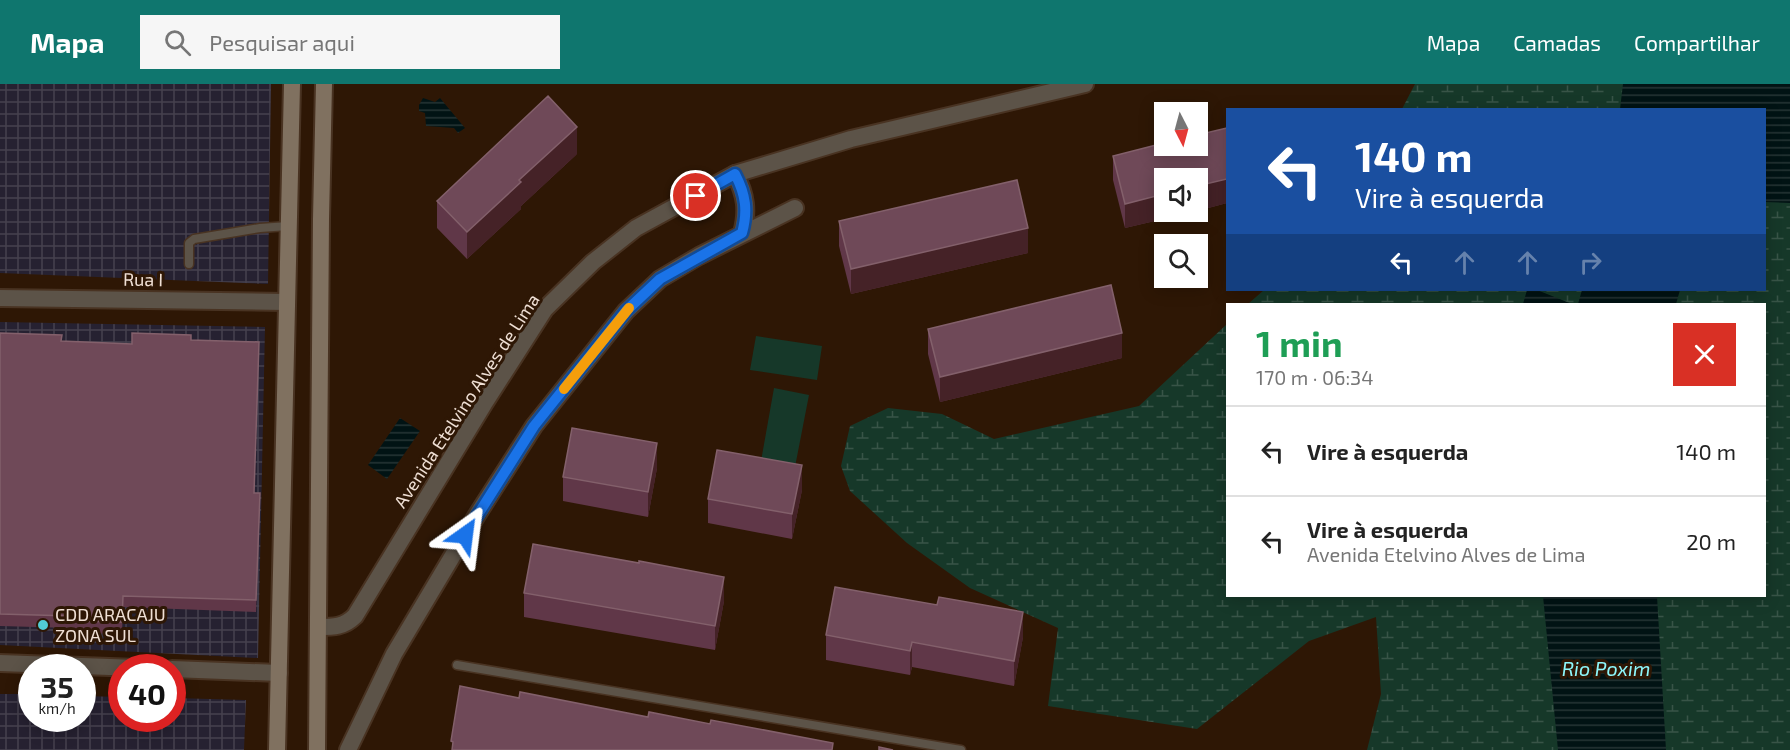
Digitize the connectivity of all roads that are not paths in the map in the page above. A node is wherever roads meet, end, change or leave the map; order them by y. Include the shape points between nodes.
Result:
1 (292, 84) edge
2 (324, 84) edge
3 (1085, 84) edge
4 (735, 174) junction
5 (795, 208) dead end
6 (288, 226) junction
7 (742, 233) junction
8 (189, 264) dead end
9 (0, 298) edge
10 (286, 302) junction
11 (318, 627) junction
12 (0, 663) edge
13 (457, 664) dead end
14 (108, 667) edge
15 (186, 670) edge
16 (279, 673) junction
17 (277, 750) edge
18 (317, 750) edge
19 (348, 750) edge
20 (961, 750) edge

1 - 6 main road
2 - 11 main road
3 - 4 street, Avenida Etelvino Alves de Lima via 851,139
4 - 7 street via 746,203
4 - 11 street, Avenida Etelvino Alves de Lima via 636,228 593,262 545,309 356,616 339,627
5 - 7 street
6 - 8 lane via 194,239 189,243
6 - 10 main road
7 - 19 street via 660,279 634,303 534,426 394,654
9 - 10 street, Rua I
10 - 16 main road
11 - 18 main road
12 - 14 street
13 - 20 lane
15 - 16 street
16 - 17 main road

